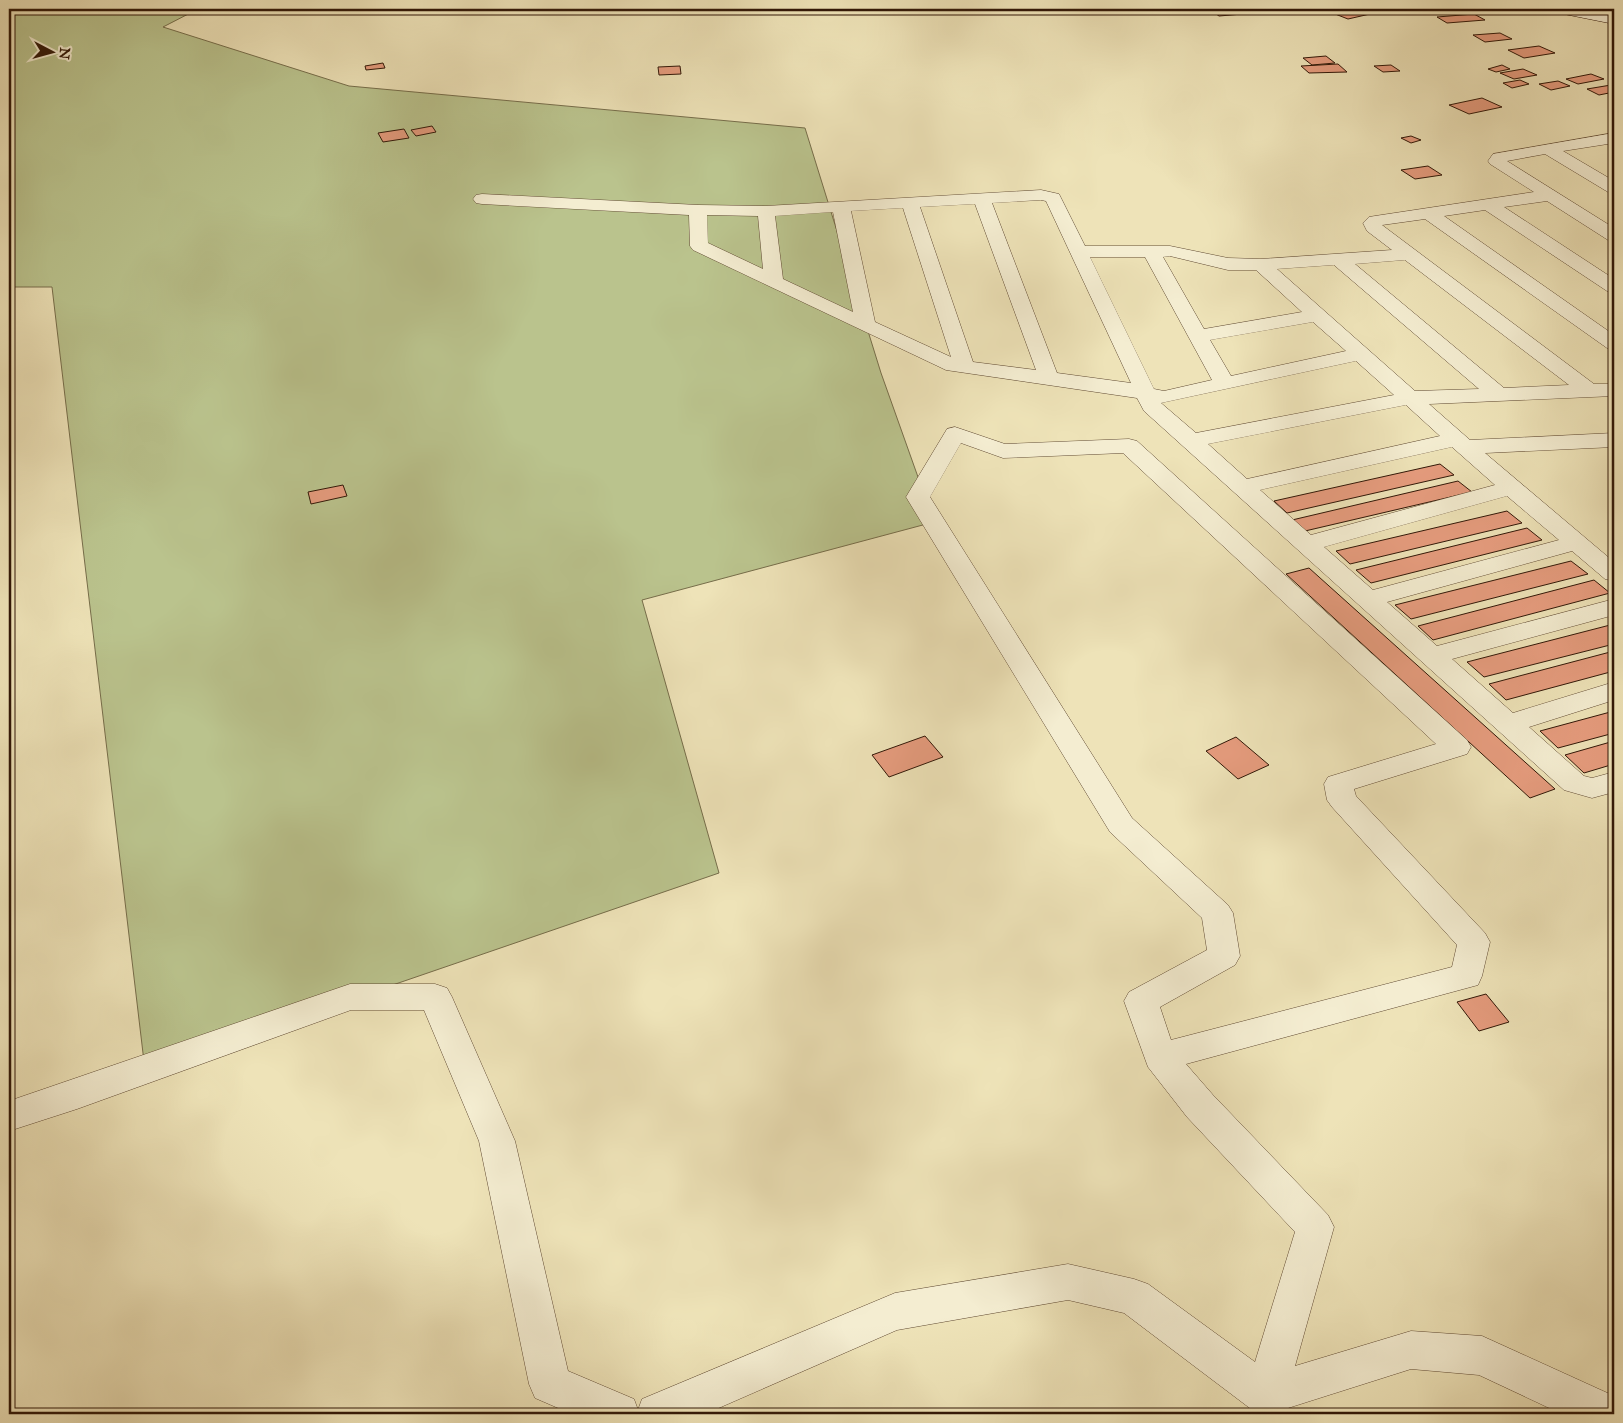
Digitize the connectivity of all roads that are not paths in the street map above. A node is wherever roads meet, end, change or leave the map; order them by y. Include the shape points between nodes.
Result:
1 (1559, 9) edge
2 (1614, 20) edge
3 (1610, 142) edge
4 (1548, 149) junction
5 (1614, 188) edge
6 (1550, 195) junction
7 (482, 199) dead end
8 (982, 199) junction
9 (910, 203) junction
10 (1488, 204) junction
11 (841, 206) junction
12 (698, 210) junction
13 (766, 211) junction
14 (1428, 213) junction
15 (1614, 236) edge
16 (1150, 250) junction
17 (1078, 252) junction
18 (1409, 254) junction
19 (1338, 259) junction
20 (1260, 264) junction
21 (774, 282) junction
22 (1614, 287) edge
23 (1317, 315) junction
24 (866, 325) junction
25 (1198, 336) junction
26 (1614, 344) edge
27 (1360, 354) junction
28 (965, 368) junction
29 (1049, 378) junction
30 (1225, 384) junction
31 (1614, 390) edge
32 (1589, 391) junction
33 (1146, 392) junction
34 (1498, 394) junction
35 (1410, 398) junction
36 (1614, 440) edge
37 (1191, 441) junction
38 (1467, 449) junction
39 (1614, 454) edge
40 (1242, 487) junction
41 (1511, 488) junction
42 (1576, 543) junction
43 (1306, 544) junction
44 (1614, 574) edge
45 (1368, 599) junction
46 (1614, 606) edge
47 (1432, 656) junction
48 (1614, 692) edge
49 (1508, 724) junction
50 (1614, 782) edge
51 (1160, 1057) junction
52 (9, 1116) edge
53 (1266, 1395) junction
54 (619, 1414) edge
55 (657, 1414) edge
56 (1607, 1414) edge

1 - 2 street
3 - 4 street
4 - 5 street
4 - 6 street via 1498,157 1496,161
6 - 10 street
6 - 15 street
7 - 12 street
8 - 9 street
8 - 17 street via 1041,195 1053,198
8 - 29 street
9 - 11 street
9 - 28 street
10 - 14 street
10 - 22 street
11 - 13 street
11 - 24 street
12 - 13 street
12 - 21 street via 699,246
13 - 21 street
14 - 18 street via 1372,223
14 - 26 street
16 - 17 street
16 - 20 street via 1170,251 1228,264
16 - 25 street
17 - 33 street
18 - 19 street
18 - 32 street
19 - 20 street
19 - 34 street
20 - 23 street
21 - 24 street
23 - 25 street
23 - 27 street
24 - 28 street via 953,366
25 - 30 street
27 - 30 street
27 - 35 street
28 - 29 street
29 - 33 street
30 - 33 street via 1164,396
31 - 32 street
32 - 34 street
33 - 37 street via 1152,406
34 - 35 street
35 - 37 street
35 - 38 street
36 - 38 street
37 - 40 street
38 - 39 street
38 - 40 street
38 - 41 street
40 - 43 street
41 - 42 street
41 - 43 street
42 - 44 street
42 - 45 street
43 - 45 street
45 - 47 street
46 - 47 street
47 - 49 street
48 - 49 street
49 - 50 street via 1574,783 1592,788
51 - 51 street via 1466,976 1474,942 1342,800 1338,784 1457,747 1129,446 1003,450 955,434 918,497 1121,825 1217,913 1224,956 1140,1001
51 - 53 street via 1200,1106 1315,1227
52 - 54 street via 350,997 435,997 497,1141 550,1384
53 - 55 street via 1134,1297 1068,1282 895,1312
53 - 56 street via 1411,1350 1482,1356

